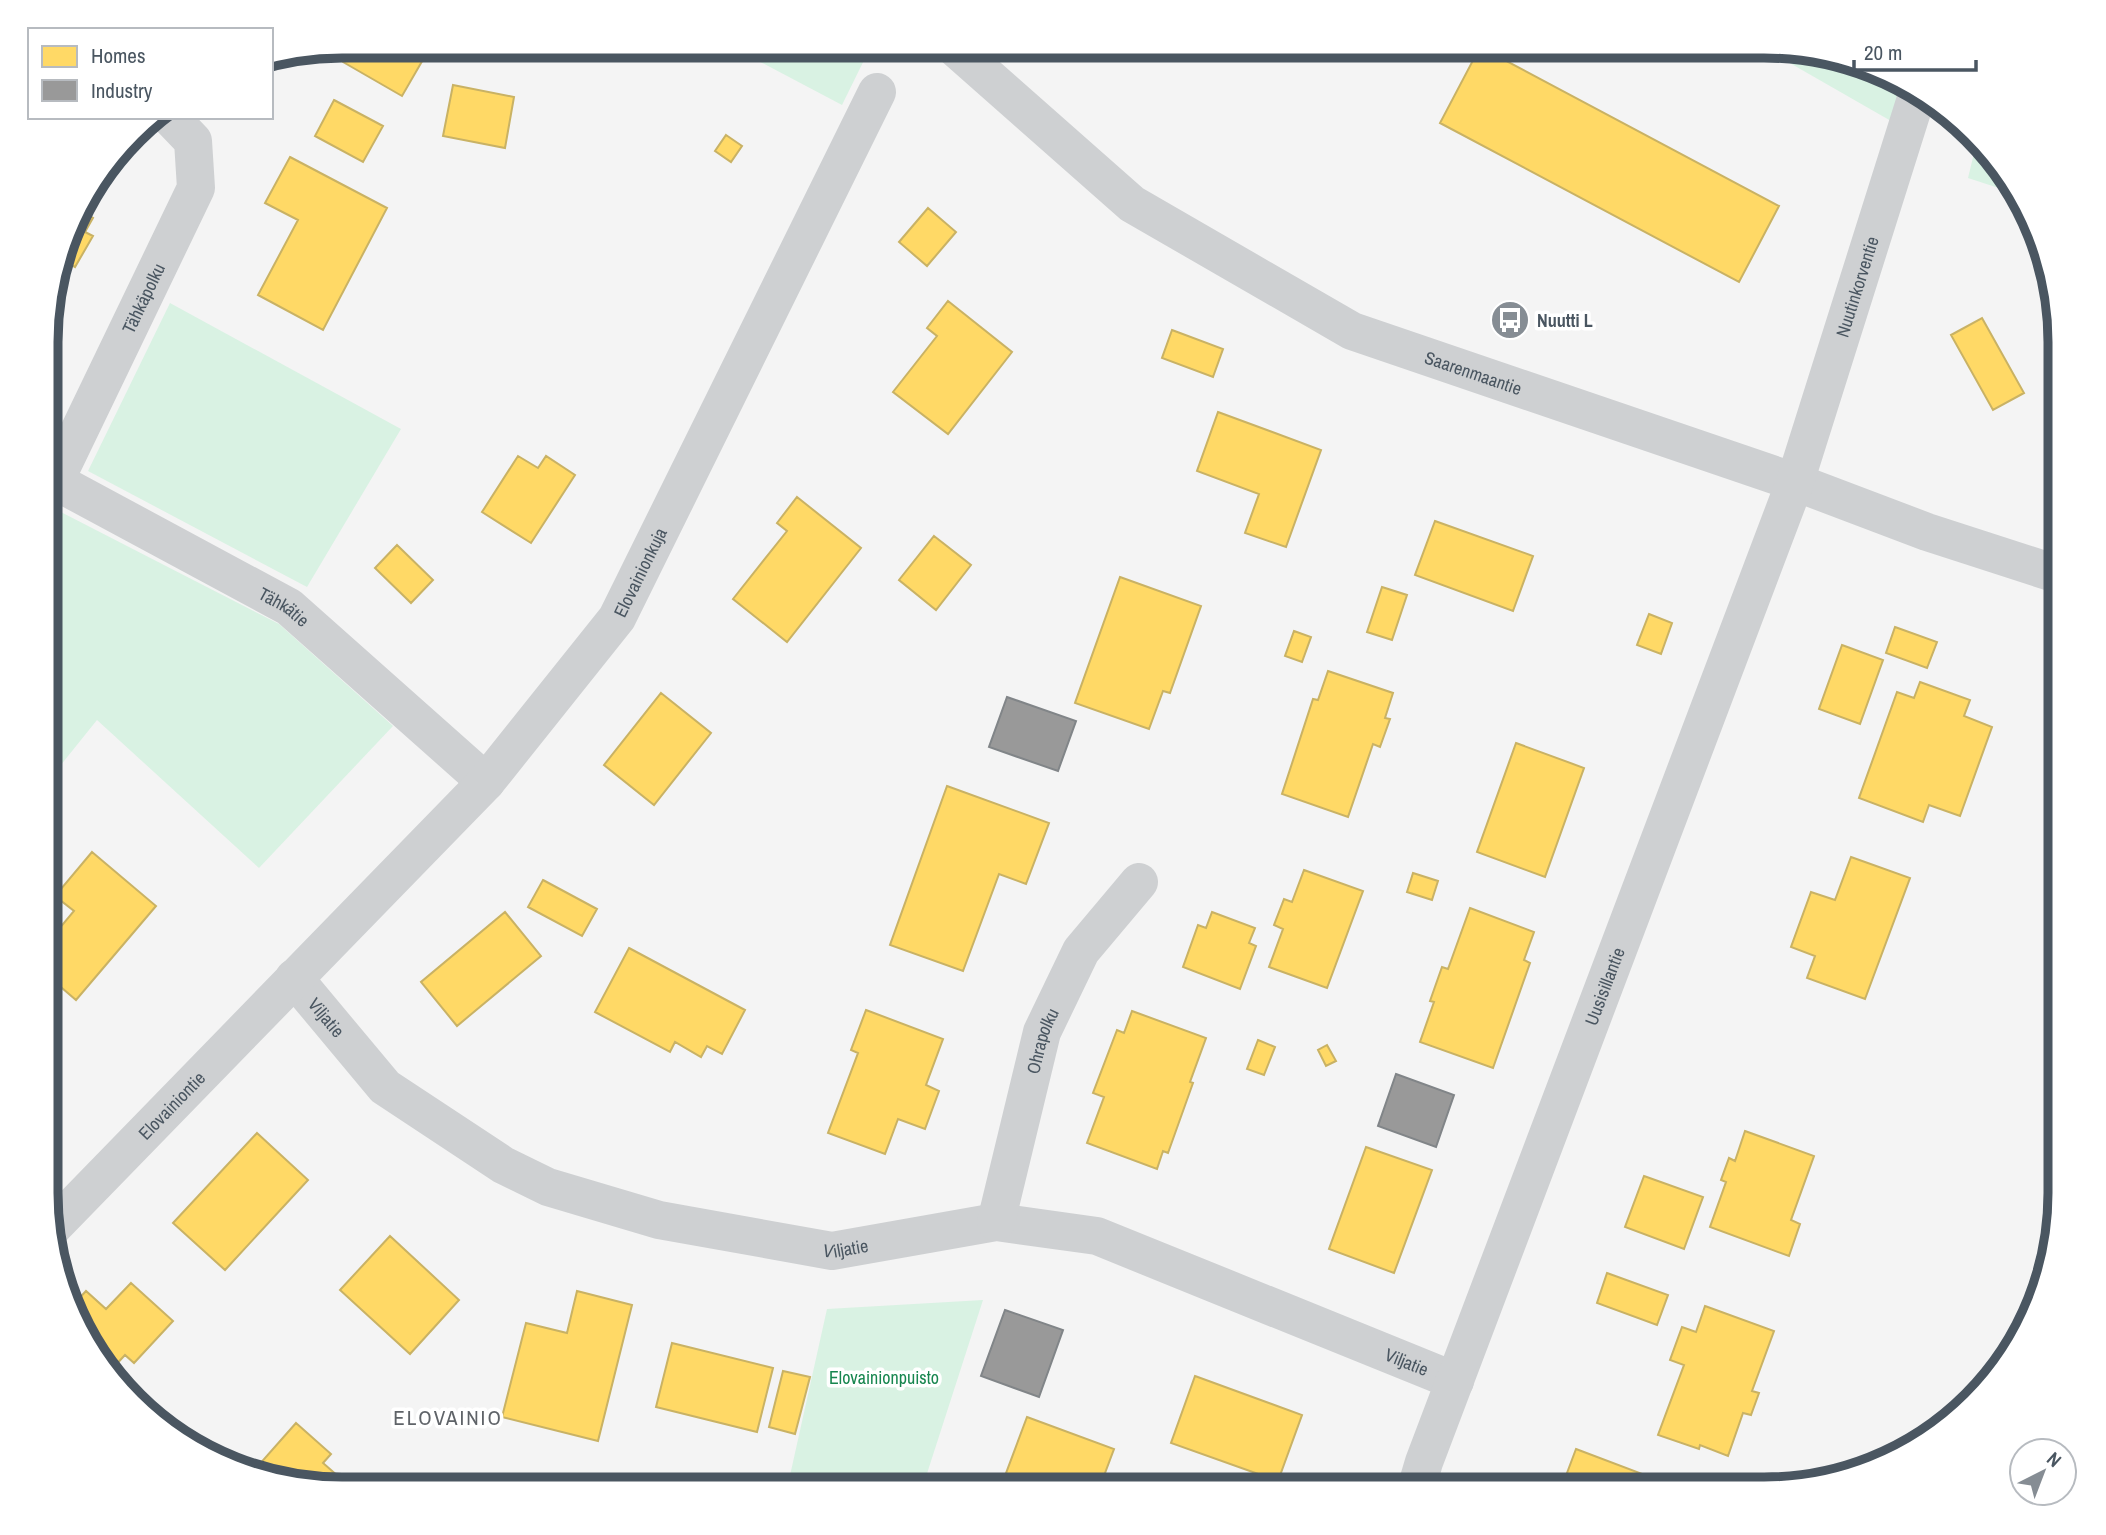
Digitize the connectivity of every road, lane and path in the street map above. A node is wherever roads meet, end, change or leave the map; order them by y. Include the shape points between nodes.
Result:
1 (967, 58) edge
2 (877, 92) dead end
3 (1915, 102) edge
4 (172, 119) edge
5 (58, 472) edge
6 (1795, 482) junction
7 (58, 487) edge
8 (2048, 571) edge
9 (486, 782) junction
10 (1139, 881) dead end
11 (294, 978) junction
12 (59, 1221) edge
13 (996, 1222) junction
14 (1455, 1381) junction
15 (1420, 1477) edge

1 - 6 street, Saarenmaantie via 1132,204 1352,331
2 - 9 street, Elovainionkuja via 617,618
3 - 6 street, Nuutinkorventie
4 - 5 street, Tähkäpolku via 193,141 196,188
6 - 8 street, Saarenmaantie via 1927,533
6 - 14 street, Uusisillantie
7 - 9 street, Tähkätie via 289,607
9 - 11 street, Elovainionkuja
10 - 13 street, Ohrapolku via 1081,951 1042,1032
11 - 12 street, Elovainiontie
11 - 13 street, Viljatie via 385,1087 503,1165 548,1187 659,1220 832,1251
13 - 14 street, Viljatie via 1097,1236
14 - 15 street, Uusisillantie

